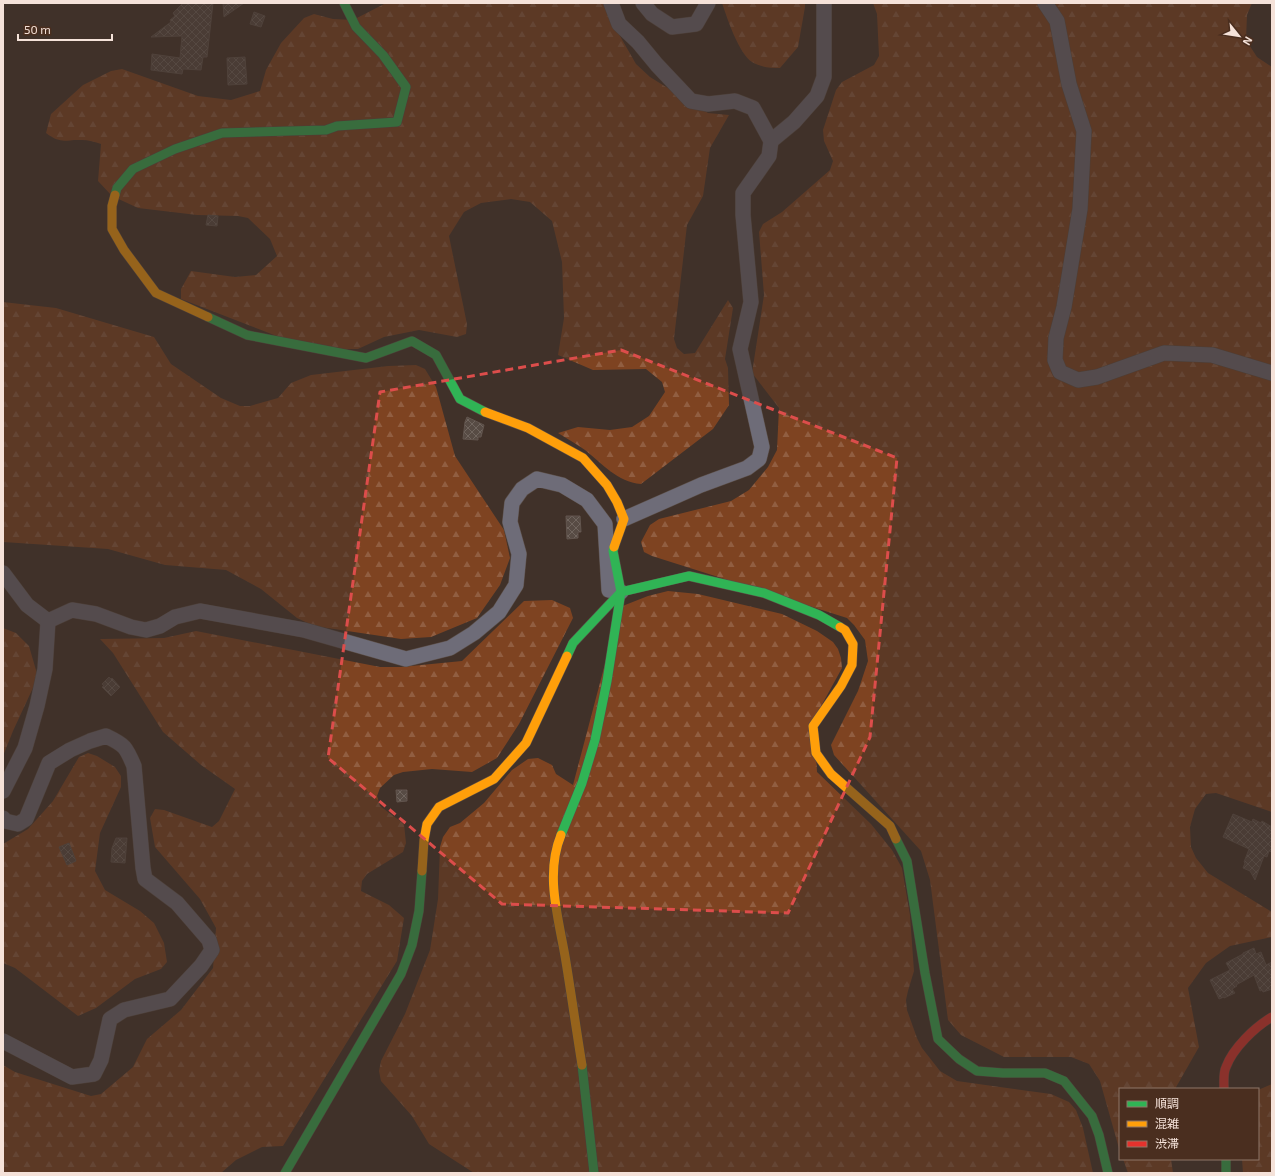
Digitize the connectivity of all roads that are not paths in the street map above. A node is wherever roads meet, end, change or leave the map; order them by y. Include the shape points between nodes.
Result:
1 (344, 3) edge
2 (611, 3) edge
3 (643, 3) edge
4 (708, 3) edge
5 (824, 3) edge
6 (1044, 3) edge
7 (771, 141) junction
8 (1272, 373) edge
9 (624, 519) junction
10 (3, 573) edge
11 (621, 592) junction
12 (48, 621) junction
13 (3, 792) edge
14 (3, 818) edge
15 (1272, 1017) edge
16 (3, 1042) edge
17 (1224, 1088) edge
18 (1226, 1160) edge
19 (285, 1173) edge
20 (594, 1173) edge
21 (1108, 1173) edge
22 (1226, 1173) edge

1 - 9 street via 356,27 383,55 406,87 397,122 337,126 326,130 222,133 175,149 133,169 117,188 112,206 112,229 124,250 156,293 247,335 366,358 412,341 436,355 460,399 484,412 528,428 583,458 607,485 618,502
2 - 7 street via 619,24 691,101 708,104 735,101 753,108
3 - 4 street via 652,14 672,27 696,24
5 - 7 street via 824,77 817,96 794,122
6 - 8 street via 1056,21 1069,84 1084,131 1080,209 1064,307 1056,338 1056,360 1060,372 1078,380 1097,377 1164,353 1212,355
7 - 9 street via 769,156 743,193 751,302 740,349 762,447 759,459 747,468
9 - 11 street via 613,551
10 - 12 street via 27,605
11 - 12 street via 609,590 605,524 587,500 562,484 537,479 522,489 512,503 510,522 519,554 516,585 500,612 450,648 406,659 304,630 200,611 174,617 160,626 146,630 96,614 72,610
11 - 19 street via 573,643 526,743 494,779 439,807 427,824 419,911 412,945 401,974
11 - 20 street via 595,740 582,783 559,840 553,867 553,889 583,1072
11 - 21 street via 689,576 764,593 818,615 845,630 853,644 852,665 841,686 813,726 816,753 831,774 890,826 907,861 938,1039 959,1059 977,1071 1045,1073 1064,1081 1092,1116
12 - 13 street via 45,668 37,706 25,748
14 - 16 street via 5,821 18,824 26,819 49,763 70,750 106,736 121,744 128,751 134,766 145,879 177,903 209,940 212,950 201,966 170,999 124,1010 110,1019 101,1060 94,1074 72,1077
15 - 17 street via 1239,1045 1225,1068
18 - 22 street

